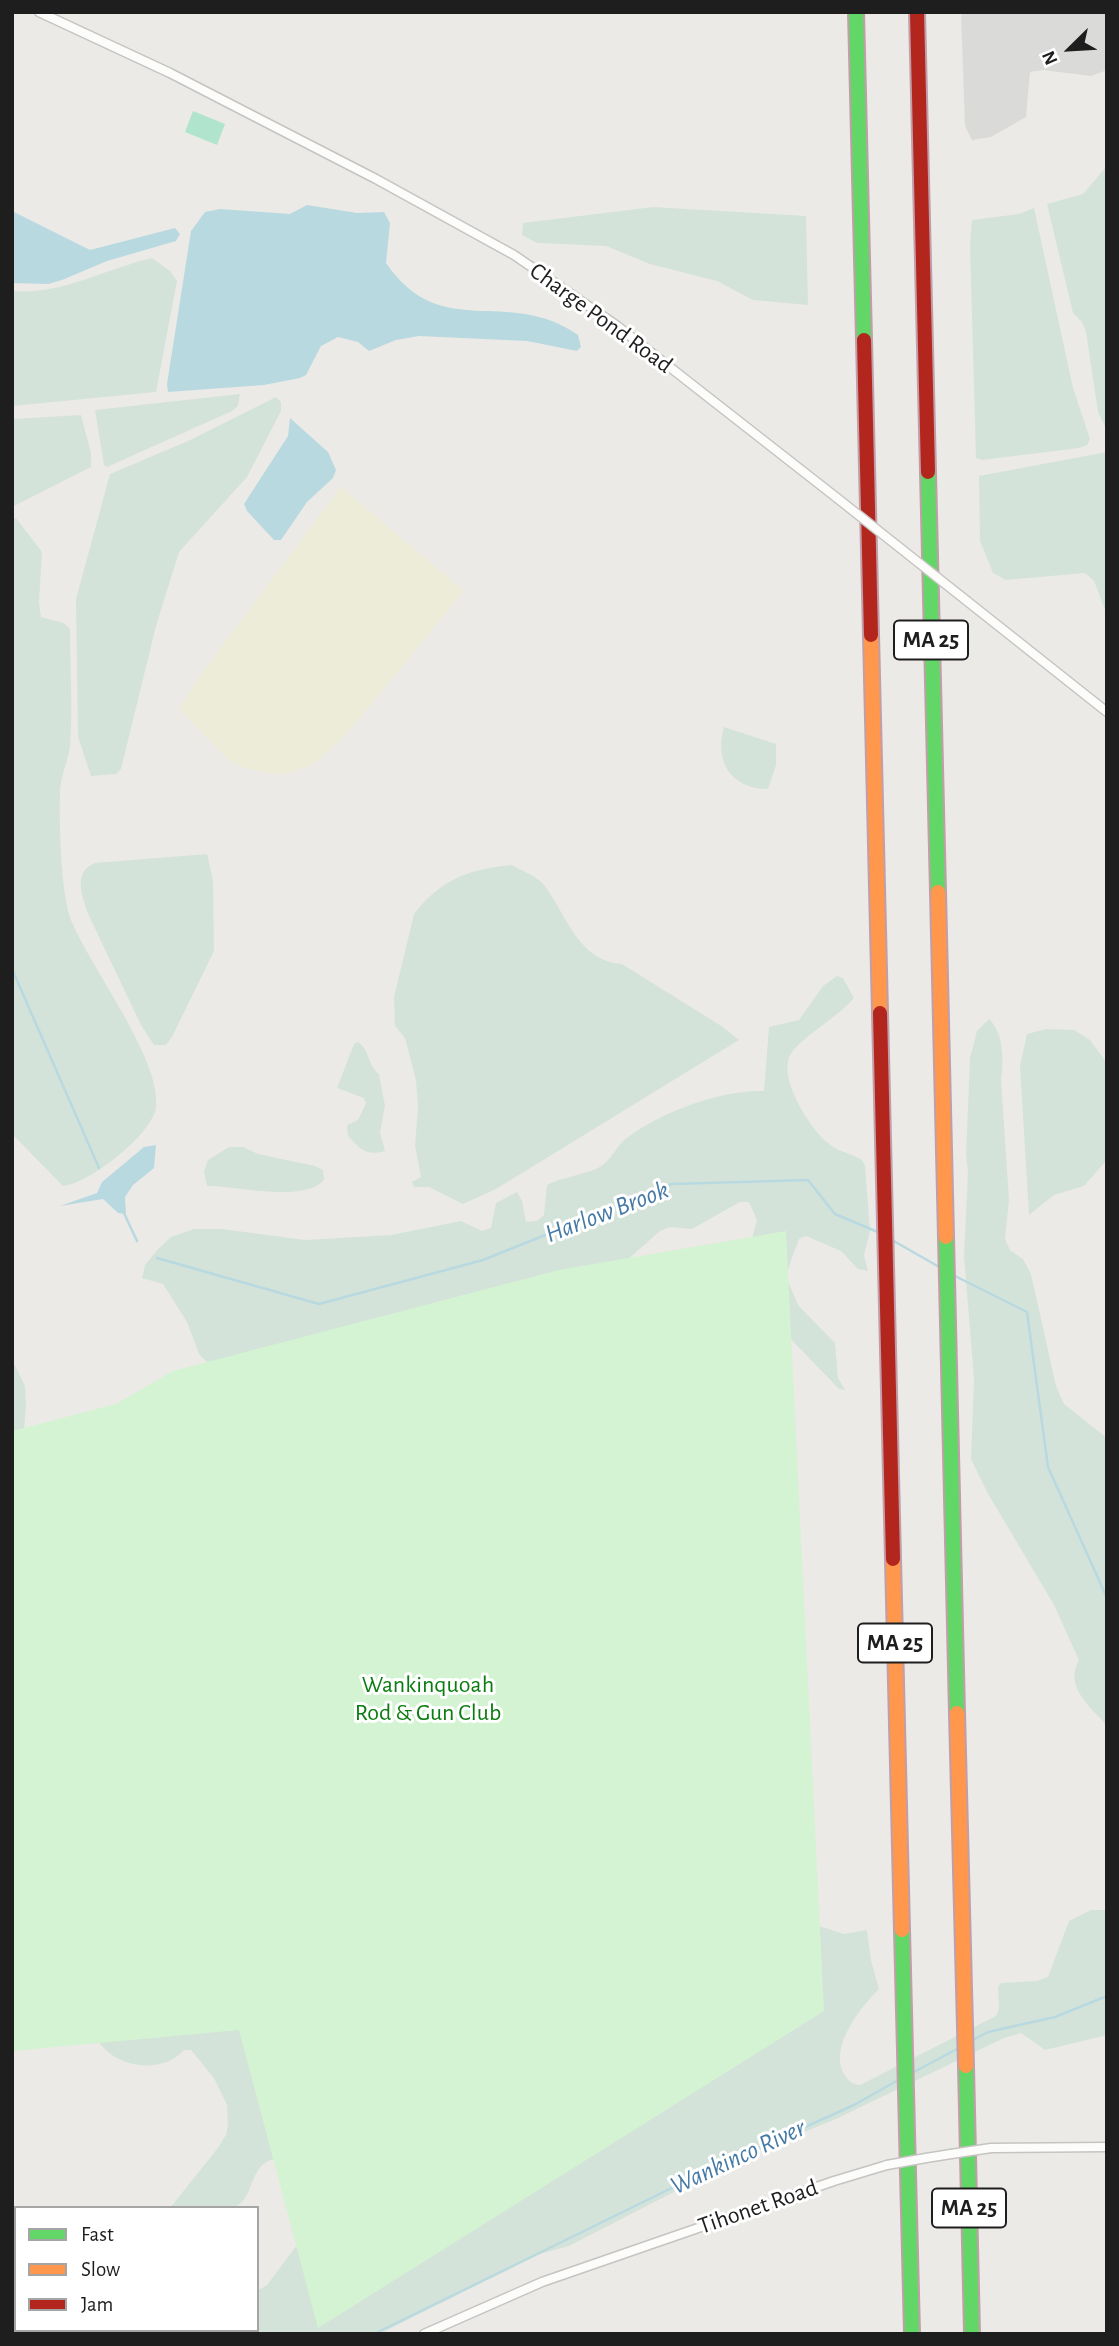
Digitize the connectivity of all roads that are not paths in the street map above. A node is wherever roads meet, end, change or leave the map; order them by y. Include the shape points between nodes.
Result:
1 (39, 12) edge
2 (856, 12) edge
3 (917, 12) edge
4 (1107, 712) edge
5 (1107, 2147) edge
6 (424, 2334) edge
7 (912, 2334) edge
8 (972, 2334) edge

1 - 4 street, Charge Pond Road, bridge via 170,73 514,255 616,324
2 - 7 highway, MA 25
3 - 8 highway, MA 25
5 - 6 street, Tihonet Road, bridge via 991,2148 887,2165 542,2282

